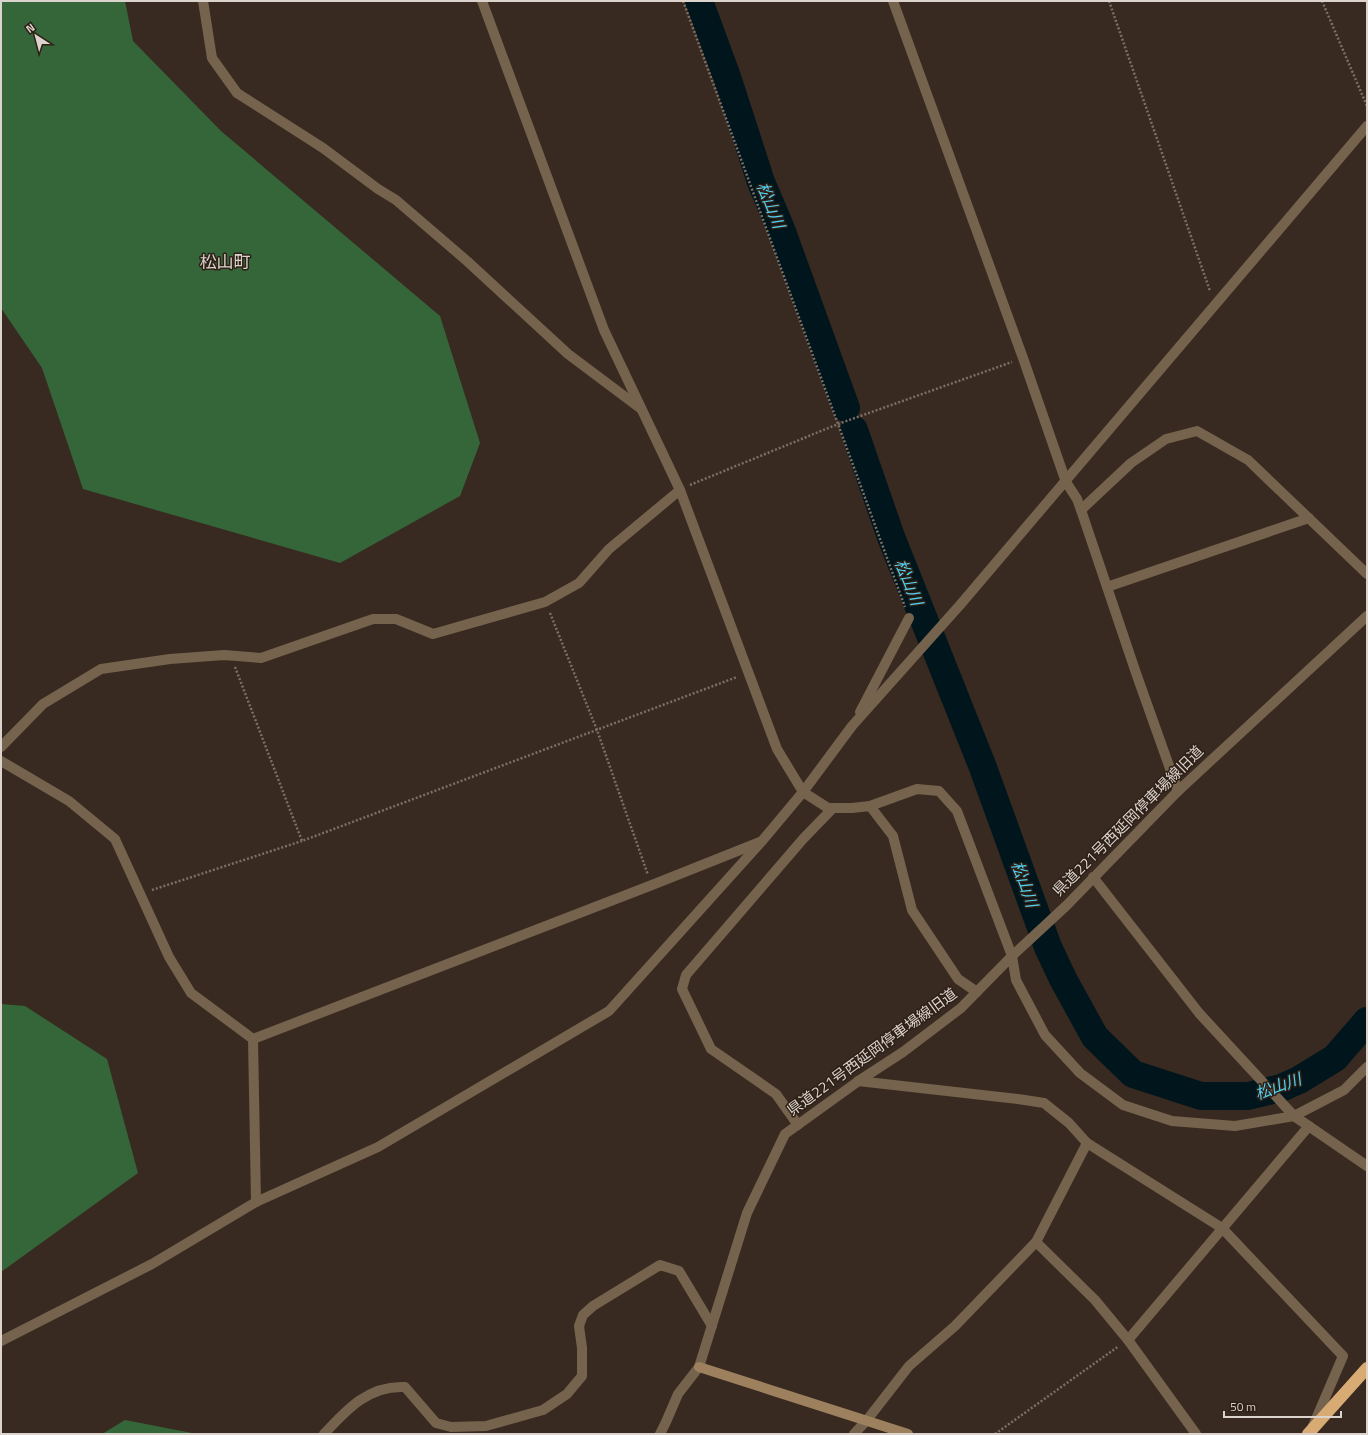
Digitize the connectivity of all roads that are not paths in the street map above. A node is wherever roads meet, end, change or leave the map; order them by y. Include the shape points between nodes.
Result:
1 (203, 1) edge
2 (482, 1) edge
3 (893, 1) edge
4 (1367, 126) edge
5 (642, 410) junction
6 (1066, 482) junction
7 (680, 490) junction
8 (1081, 510) junction
9 (1309, 518) junction
10 (1367, 574) edge
11 (1107, 587) junction
12 (1367, 616) edge
13 (909, 618) road end
14 (852, 726) junction
15 (1, 747) edge
16 (1, 761) edge
17 (1178, 791) junction
18 (803, 792) junction
19 (870, 806) junction
20 (833, 808) junction
21 (762, 841) junction
22 (1093, 877) junction
23 (1012, 956) junction
24 (977, 992) junction
25 (253, 1039) junction
26 (1367, 1067) edge
27 (858, 1081) junction
28 (1293, 1115) junction
29 (798, 1125) junction
30 (1309, 1126) junction
31 (1087, 1143) junction
32 (1367, 1166) edge
33 (256, 1202) junction
34 (1222, 1228) junction
35 (1036, 1242) junction
36 (712, 1326) junction
37 (1128, 1340) junction
38 (1, 1341) edge
39 (699, 1367) junction
40 (1367, 1368) edge
41 (867, 1420) junction
42 (1309, 1432) edge
43 (324, 1434) edge
44 (660, 1434) edge
45 (854, 1434) edge
46 (908, 1434) edge
47 (1196, 1434) edge

1 - 5 street via 212,58 237,93 323,148 396,200 568,354
2 - 5 street via 604,330
3 - 6 street
4 - 6 street
5 - 7 street
6 - 8 street
6 - 14 street
7 - 15 street via 609,549 579,583 545,602 433,634 396,619 373,619 261,658 231,656 170,659 100,668 43,704
7 - 18 street via 777,748
8 - 9 street via 1131,463 1166,439 1197,431 1248,460
8 - 11 street
9 - 10 street
9 - 11 street
11 - 17 street
12 - 17 street, 県道221号西延岡停車場線旧道
13 - 14 street
14 - 18 street
16 - 25 street via 69,801 115,839 169,957 191,993
17 - 22 street, 県道221号西延岡停車場線旧道
18 - 20 street via 828,808
18 - 21 street
19 - 20 street
19 - 23 street via 917,789 939,791 957,811
19 - 24 street via 893,836 912,910 958,979
20 - 29 street via 803,839 686,975 682,989 711,1049 776,1094
21 - 25 street
21 - 33 street via 609,1011 378,1147
22 - 23 street, 県道221号西延岡停車場線旧道
22 - 28 street via 1199,1014
23 - 24 street, 県道221号西延岡停車場線旧道
23 - 28 street via 1016,980 1045,1035 1080,1073 1122,1105 1172,1121 1235,1126
24 - 27 street, 県道221号西延岡停車場線旧道 via 961,1008 903,1052
25 - 33 street
26 - 28 street via 1344,1090
27 - 29 street, 県道221号西延岡停車場線旧道
27 - 31 street via 1044,1103 1069,1123
28 - 30 street
29 - 36 street, 県道221号西延岡停車場線旧道 via 785,1134 747,1213
30 - 32 street
30 - 34 street
31 - 34 street
31 - 35 street
33 - 38 street via 152,1264
34 - 37 street
34 - 42 street via 1343,1356
35 - 37 street via 1095,1300
35 - 41 street via 955,1326 908,1366
36 - 39 street, 県道221号西延岡停車場線旧道
36 - 43 street via 679,1271 660,1265 592,1306 583,1315 580,1326 582,1376 567,1394 543,1410 486,1426 451,1427 436,1423 406,1387 393,1386 365,1396 347,1409
37 - 47 street
39 - 41 street
39 - 44 street, 県道221号西延岡停車場線旧道 via 678,1394
40 - 42 highway
41 - 45 street
41 - 46 street

